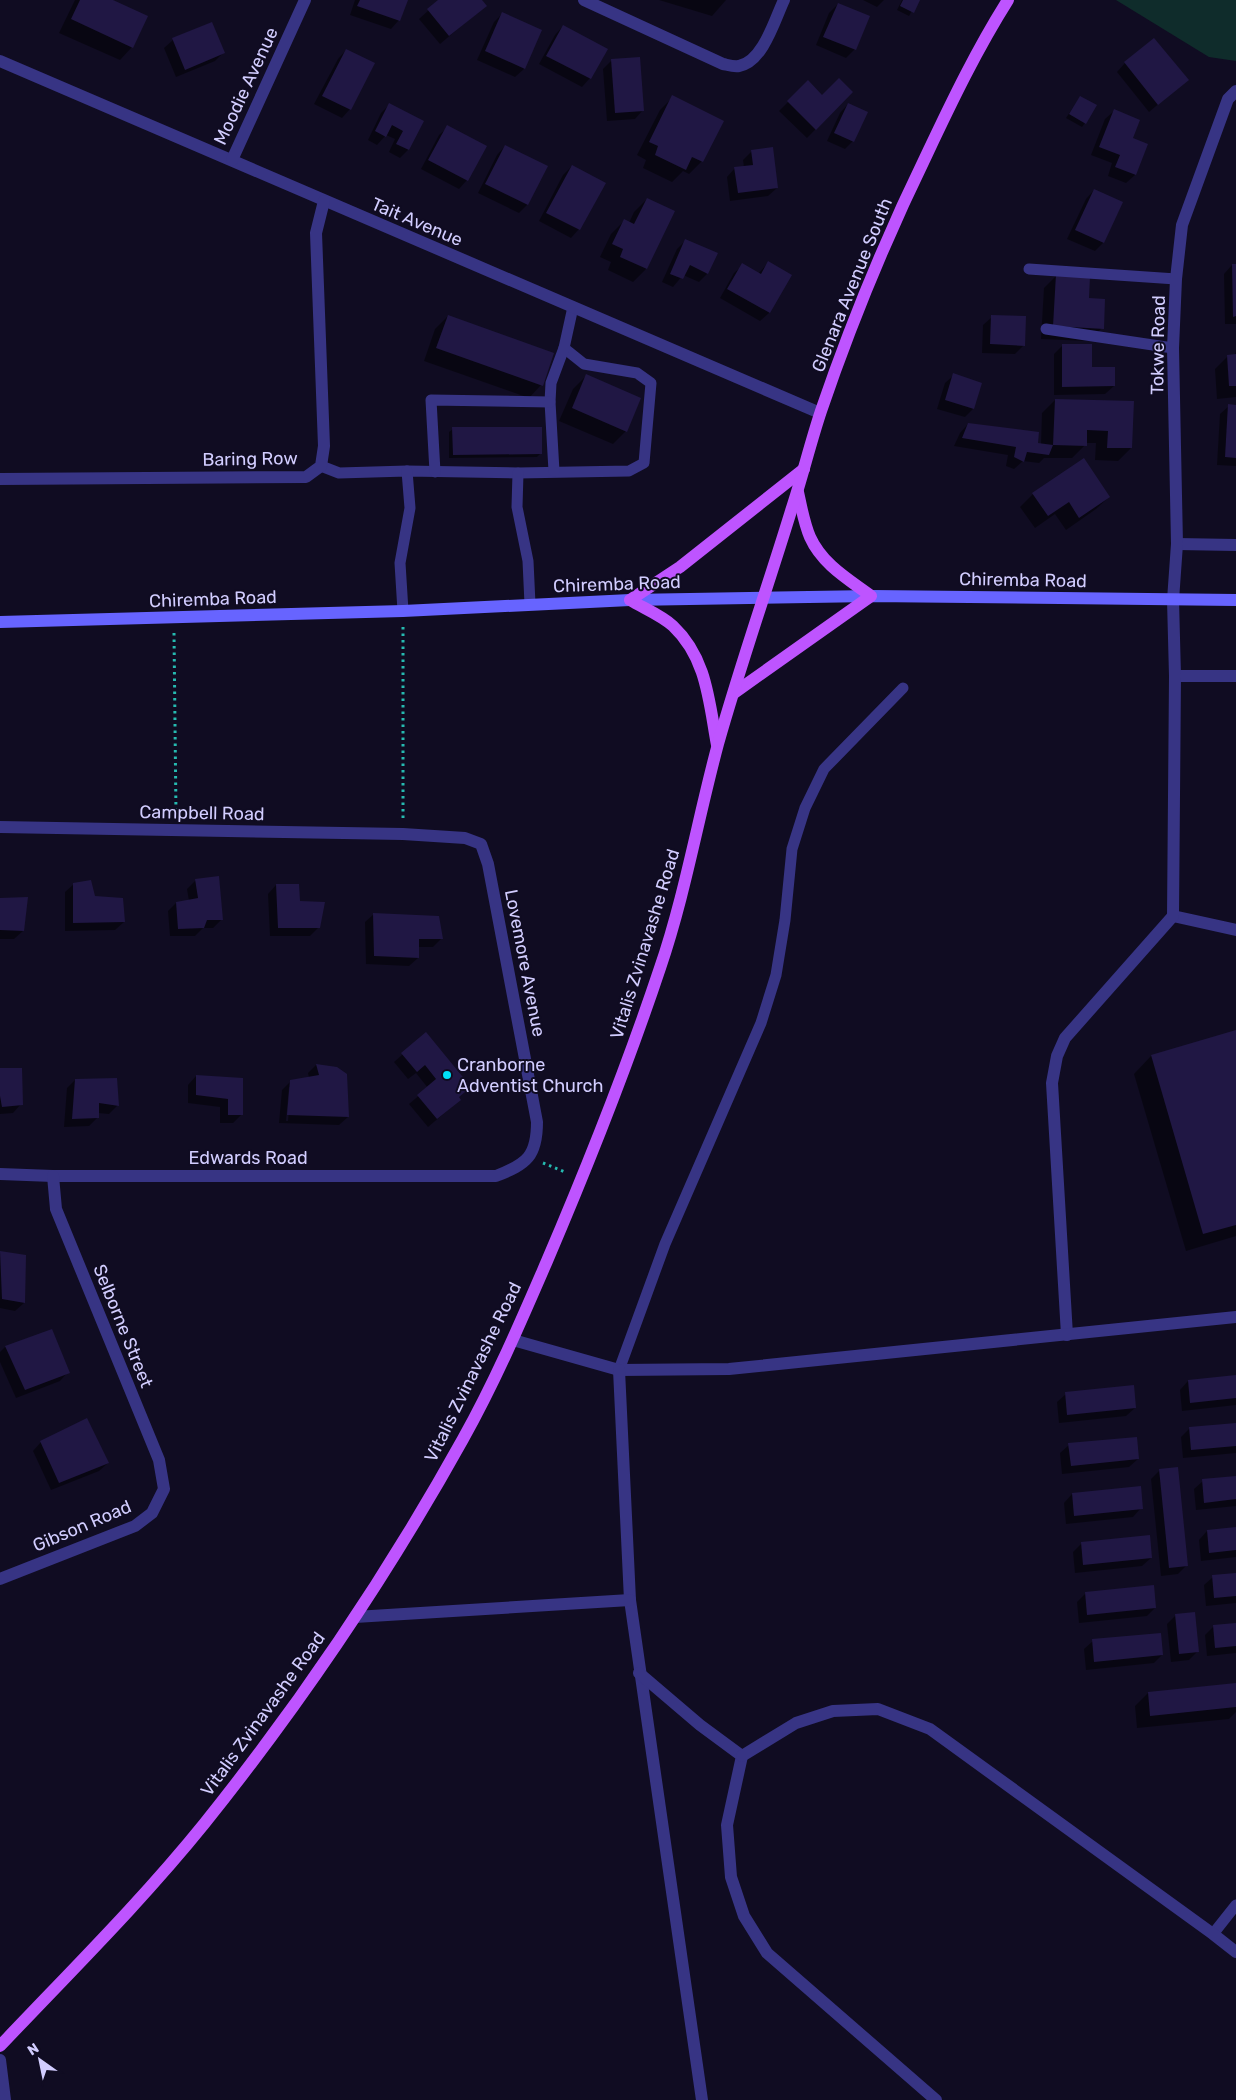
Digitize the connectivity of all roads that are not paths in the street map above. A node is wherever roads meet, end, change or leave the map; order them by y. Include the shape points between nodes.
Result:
1 (305, 0) edge
2 (584, 0) edge
3 (784, 0) edge
4 (1008, 0) edge
5 (0, 61) edge
6 (1232, 95) edge
7 (232, 160) junction
8 (324, 201) junction
9 (1029, 269) dead end
10 (1176, 279) junction
11 (573, 308) junction
12 (1046, 329) dead end
13 (564, 348) junction
14 (1173, 348) junction
15 (550, 402) junction
16 (820, 414) junction
17 (321, 466) junction
18 (804, 470) junction
19 (407, 471) junction
20 (554, 471) junction
21 (434, 472) junction
22 (518, 473) junction
23 (0, 479) edge
24 (798, 492) junction
25 (1176, 544) junction
26 (1236, 545) edge
27 (871, 596) junction
28 (764, 598) junction
29 (630, 600) junction
30 (1173, 600) junction
31 (1236, 600) edge
32 (530, 604) junction
33 (403, 611) junction
34 (0, 622) edge
35 (1175, 676) junction
36 (1236, 676) edge
37 (903, 688) dead end
38 (734, 693) junction
39 (717, 747) junction
40 (0, 827) edge
41 (404, 834) joint
42 (1173, 916) junction
43 (1236, 930) edge
44 (0, 1174) edge
45 (53, 1176) junction
46 (496, 1176) joint
47 (1236, 1317) edge
48 (1067, 1334) junction
49 (512, 1340) junction
50 (619, 1370) junction
51 (164, 1489) joint
52 (0, 1579) edge
53 (630, 1600) junction
54 (355, 1617) junction
55 (639, 1673) junction
56 (742, 1756) junction
57 (1236, 1905) edge
58 (1213, 1934) junction
59 (1236, 1952) edge
60 (0, 2046) edge
61 (0, 2060) edge
62 (5, 2100) edge
63 (702, 2100) edge
64 (936, 2100) edge

1 - 7 street, Moodie Avenue
2 - 3 street via 723,64 739,66 759,54
4 - 16 main road, Glenara Avenue South via 980,45 891,228
5 - 7 street, Tait Avenue
6 - 10 street, Tokwe Road via 1182,225
7 - 8 street, Tait Avenue
8 - 11 street, Tait Avenue
8 - 17 street, Baring Row via 316,233 324,446
9 - 10 lane
10 - 14 street, Tokwe Road
11 - 13 lane
11 - 16 street, Tait Avenue
12 - 14 lane
13 - 15 lane via 552,383
13 - 20 lane via 584,364 637,373 651,383 644,463 629,471
14 - 25 street, Tokwe Road
15 - 20 lane
15 - 21 lane via 431,400
16 - 18 main road, Glenara Avenue South
17 - 19 lane via 339,473
17 - 23 street, Baring Row via 306,477
18 - 24 main road, Glenara Avenue South
18 - 29 main road via 680,567
19 - 21 lane
19 - 33 lane via 410,508 400,563
20 - 22 lane
21 - 22 lane
22 - 32 lane via 517,507 528,561
24 - 27 main road via 809,536 818,552
24 - 28 main road, Glenara Avenue South
25 - 26 street
25 - 30 street, Tokwe Road
27 - 28 main road, Chiremba Road
27 - 30 main road, Chiremba Road
27 - 38 main road
28 - 29 main road, Chiremba Road
28 - 38 main road, Vitalis Zvinavashe Road
29 - 32 main road, Chiremba Road
29 - 39 main road via 672,625 689,645 702,669
30 - 31 main road, Chiremba Road
30 - 35 street, Tokwe Road
32 - 33 main road, Chiremba Road
33 - 34 main road, Chiremba Road
35 - 36 street
35 - 42 street, Tokwe Road
37 - 50 lane via 824,769 805,808 792,849 776,976 762,1022 665,1244
38 - 39 main road, Vitalis Zvinavashe Road
39 - 49 main road, Vitalis Zvinavashe Road via 662,964 582,1180
40 - 41 street, Campbell Road
41 - 46 street, Lovemore Avenue via 465,838 481,844 488,864 537,1122 537,1141 529,1157 513,1170
42 - 43 street
42 - 48 street via 1065,1038 1056,1056 1052,1083
44 - 45 street, Edwards Road
45 - 46 street, Edwards Road
45 - 51 street, Selborne Street via 56,1209 158,1460
47 - 48 street
48 - 50 street via 729,1369
49 - 50 street
49 - 54 main road, Vitalis Zvinavashe Road via 465,1436
50 - 53 street
51 - 52 street, Gibson Road via 152,1513 136,1526
53 - 54 street
53 - 55 street
54 - 60 main road, Vitalis Zvinavashe Road via 270,1738 202,1826 128,1911
55 - 56 street
55 - 63 street
56 - 58 street via 796,1723 833,1711 878,1709 930,1729
56 - 64 street via 727,1825 731,1877 744,1916 767,1953
57 - 58 lane
58 - 59 street
61 - 62 street

